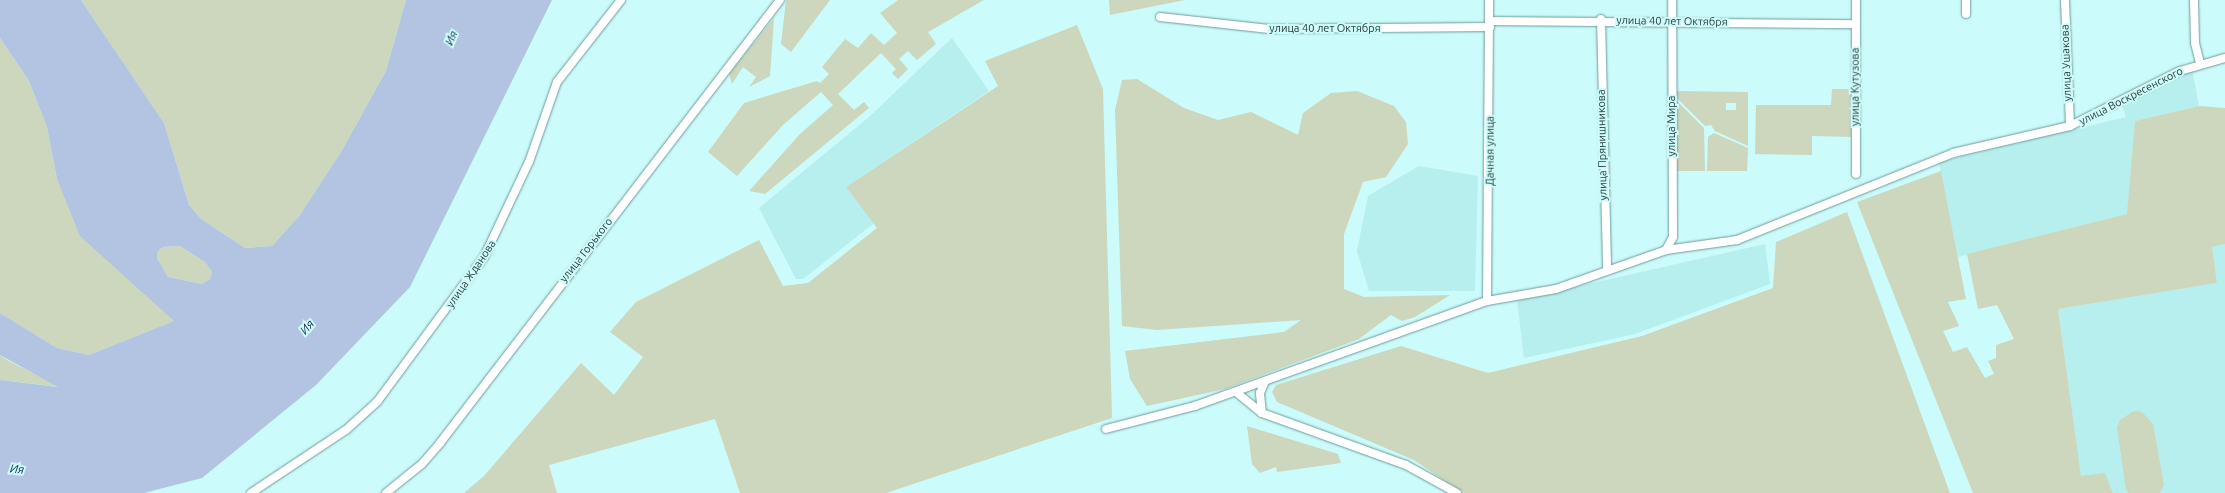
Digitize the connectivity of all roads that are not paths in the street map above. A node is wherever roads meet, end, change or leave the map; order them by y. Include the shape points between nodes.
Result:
1 (620, 0) edge
2 (780, 0) edge
3 (1489, 0) edge
4 (1672, 0) edge
5 (1856, 0) edge
6 (1966, 0) edge
7 (2065, 0) edge
8 (2194, 0) edge
9 (1966, 14) dead end
10 (1160, 17) dead end
11 (1600, 19) junction
12 (1672, 21) junction
13 (1490, 24) junction
14 (1855, 24) junction
15 (2225, 58) edge
16 (2200, 63) junction
17 (2070, 126) junction
18 (1856, 174) dead end
19 (1666, 250) junction
20 (1607, 270) junction
21 (1487, 301) junction
22 (1265, 381) junction
23 (1236, 392) junction
24 (1262, 413) junction
25 (1106, 429) dead end
26 (251, 493) edge
27 (386, 493) edge
28 (1457, 493) edge

1 - 26 street, улица Жданова via 557,82 529,162 498,233 451,305 369,411
2 - 27 street, улица Горького via 440,443 422,464
3 - 13 street, Дачная улица
4 - 12 street, улица Мира
5 - 14 street, улица Кутузова
6 - 9 street
7 - 17 street, улица Ушакова
8 - 16 street via 2195,44
10 - 13 street, улица 40 лет Октября via 1268,29
11 - 12 street, улица 40 лет Октября
11 - 13 street, улица 40 лет Октября
11 - 20 street, улица Прянишникова
12 - 14 street, улица 40 лет Октября
12 - 19 street, улица Мира via 1673,237
13 - 21 street, Дачная улица
14 - 18 street, улица Кутузова
15 - 16 street, улица Воскресенского
16 - 17 street, улица Воскресенского
17 - 19 street, улица Воскресенского via 1953,153 1737,240
19 - 20 street, улица Воскресенского
20 - 21 street, улица Воскресенского via 1530,296
21 - 22 street, улица Воскресенского
22 - 23 street, улица Воскресенского
22 - 24 street via 1260,393
23 - 24 street
23 - 25 street, улица Воскресенского
24 - 28 street via 1406,465

